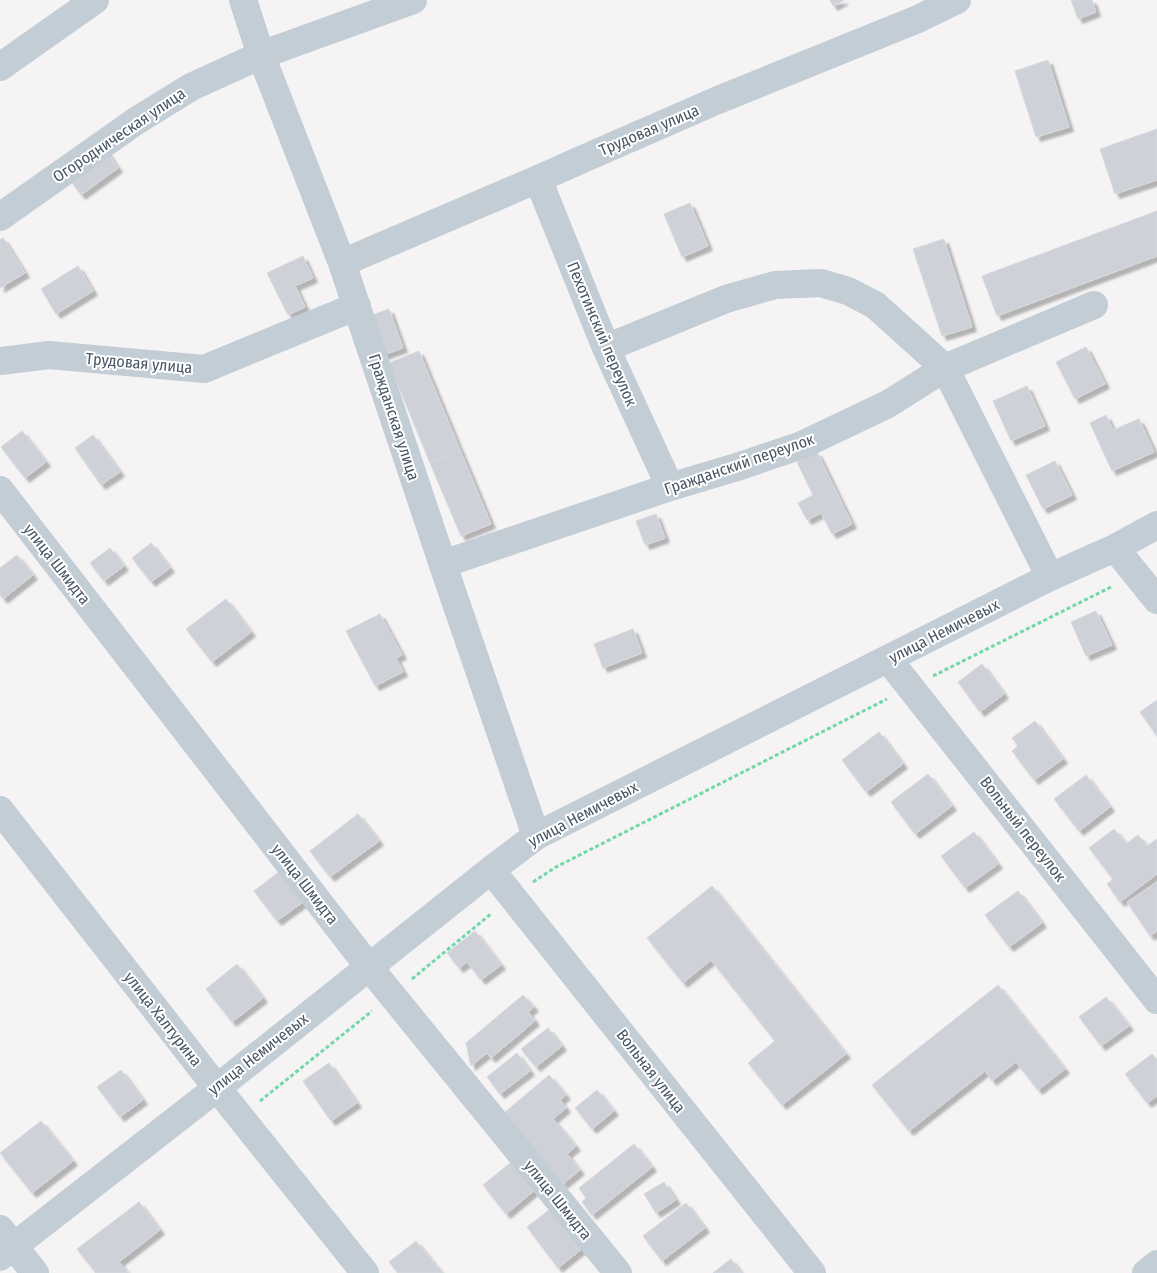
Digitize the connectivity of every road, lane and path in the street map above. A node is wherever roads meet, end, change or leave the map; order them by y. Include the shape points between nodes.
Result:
1 (95, 0) edge
2 (243, 0) edge
3 (413, 0) edge
4 (957, 0) edge
5 (261, 55) junction
6 (0, 66) edge
7 (538, 179) junction
8 (0, 217) edge
9 (342, 263) junction
10 (1094, 305) dead end
11 (357, 306) junction
12 (606, 348) junction
13 (0, 361) edge
14 (945, 368) junction
15 (670, 487) junction
16 (0, 490) edge
17 (1157, 525) edge
18 (1115, 548) junction
19 (443, 564) junction
20 (1136, 574) junction
21 (1050, 577) junction
22 (1157, 600) edge
23 (888, 659) junction
24 (911, 687) junction
25 (0, 810) edge
26 (536, 836) junction
27 (491, 870) junction
28 (512, 896) junction
29 (369, 967) junction
30 (392, 995) junction
31 (1157, 1000) edge
32 (217, 1088) junction
33 (240, 1117) junction
34 (4, 1244) edge
35 (1157, 1264) edge
36 (35, 1273) edge
37 (365, 1273) edge
38 (618, 1273) edge
39 (812, 1273) edge
40 (1146, 1273) edge

1 - 6 street
2 - 5 street, Гражданская улица
3 - 5 street, Огородническая улица
4 - 7 street, Трудовая улица
5 - 8 street, Огородническая улица via 190,87
5 - 9 street, Гражданская улица
7 - 9 street, Трудовая улица
7 - 12 street, Пехотинский переулок
9 - 11 street, Гражданская улица
10 - 14 street, Гражданский переулок
11 - 13 street, Трудовая улица via 204,369 49,355
11 - 19 street, Гражданская улица
12 - 14 street via 726,299 775,285 821,283 848,290 875,305
12 - 15 street, Пехотинский переулок
14 - 15 street, Гражданский переулок via 888,404 802,446
14 - 21 street
15 - 19 street, Гражданский переулок
16 - 29 street, улица Шмидта
17 - 18 street, улица Немичевых
18 - 20 street
18 - 21 street, улица Немичевых
19 - 26 street, Гражданская улица
20 - 22 street
20 - 24 path
21 - 23 street, улица Немичевых
23 - 24 street, Вольный переулок
23 - 26 street, улица Немичевых
24 - 28 path via 556,867
24 - 31 street, Вольный переулок
25 - 32 street, улица Халтурина
26 - 27 street, улица Немичевых
27 - 28 street, Вольная улица
27 - 29 street, улица Немичевых
28 - 30 path
28 - 39 street, Вольная улица
29 - 30 street, улица Шмидта
29 - 32 street, улица Немичевых
30 - 33 path
30 - 38 street, улица Шмидта
32 - 33 street, улица Халтурина
32 - 34 street, улица Немичевых
33 - 37 street, улица Халтурина
34 - 36 street
35 - 40 street

